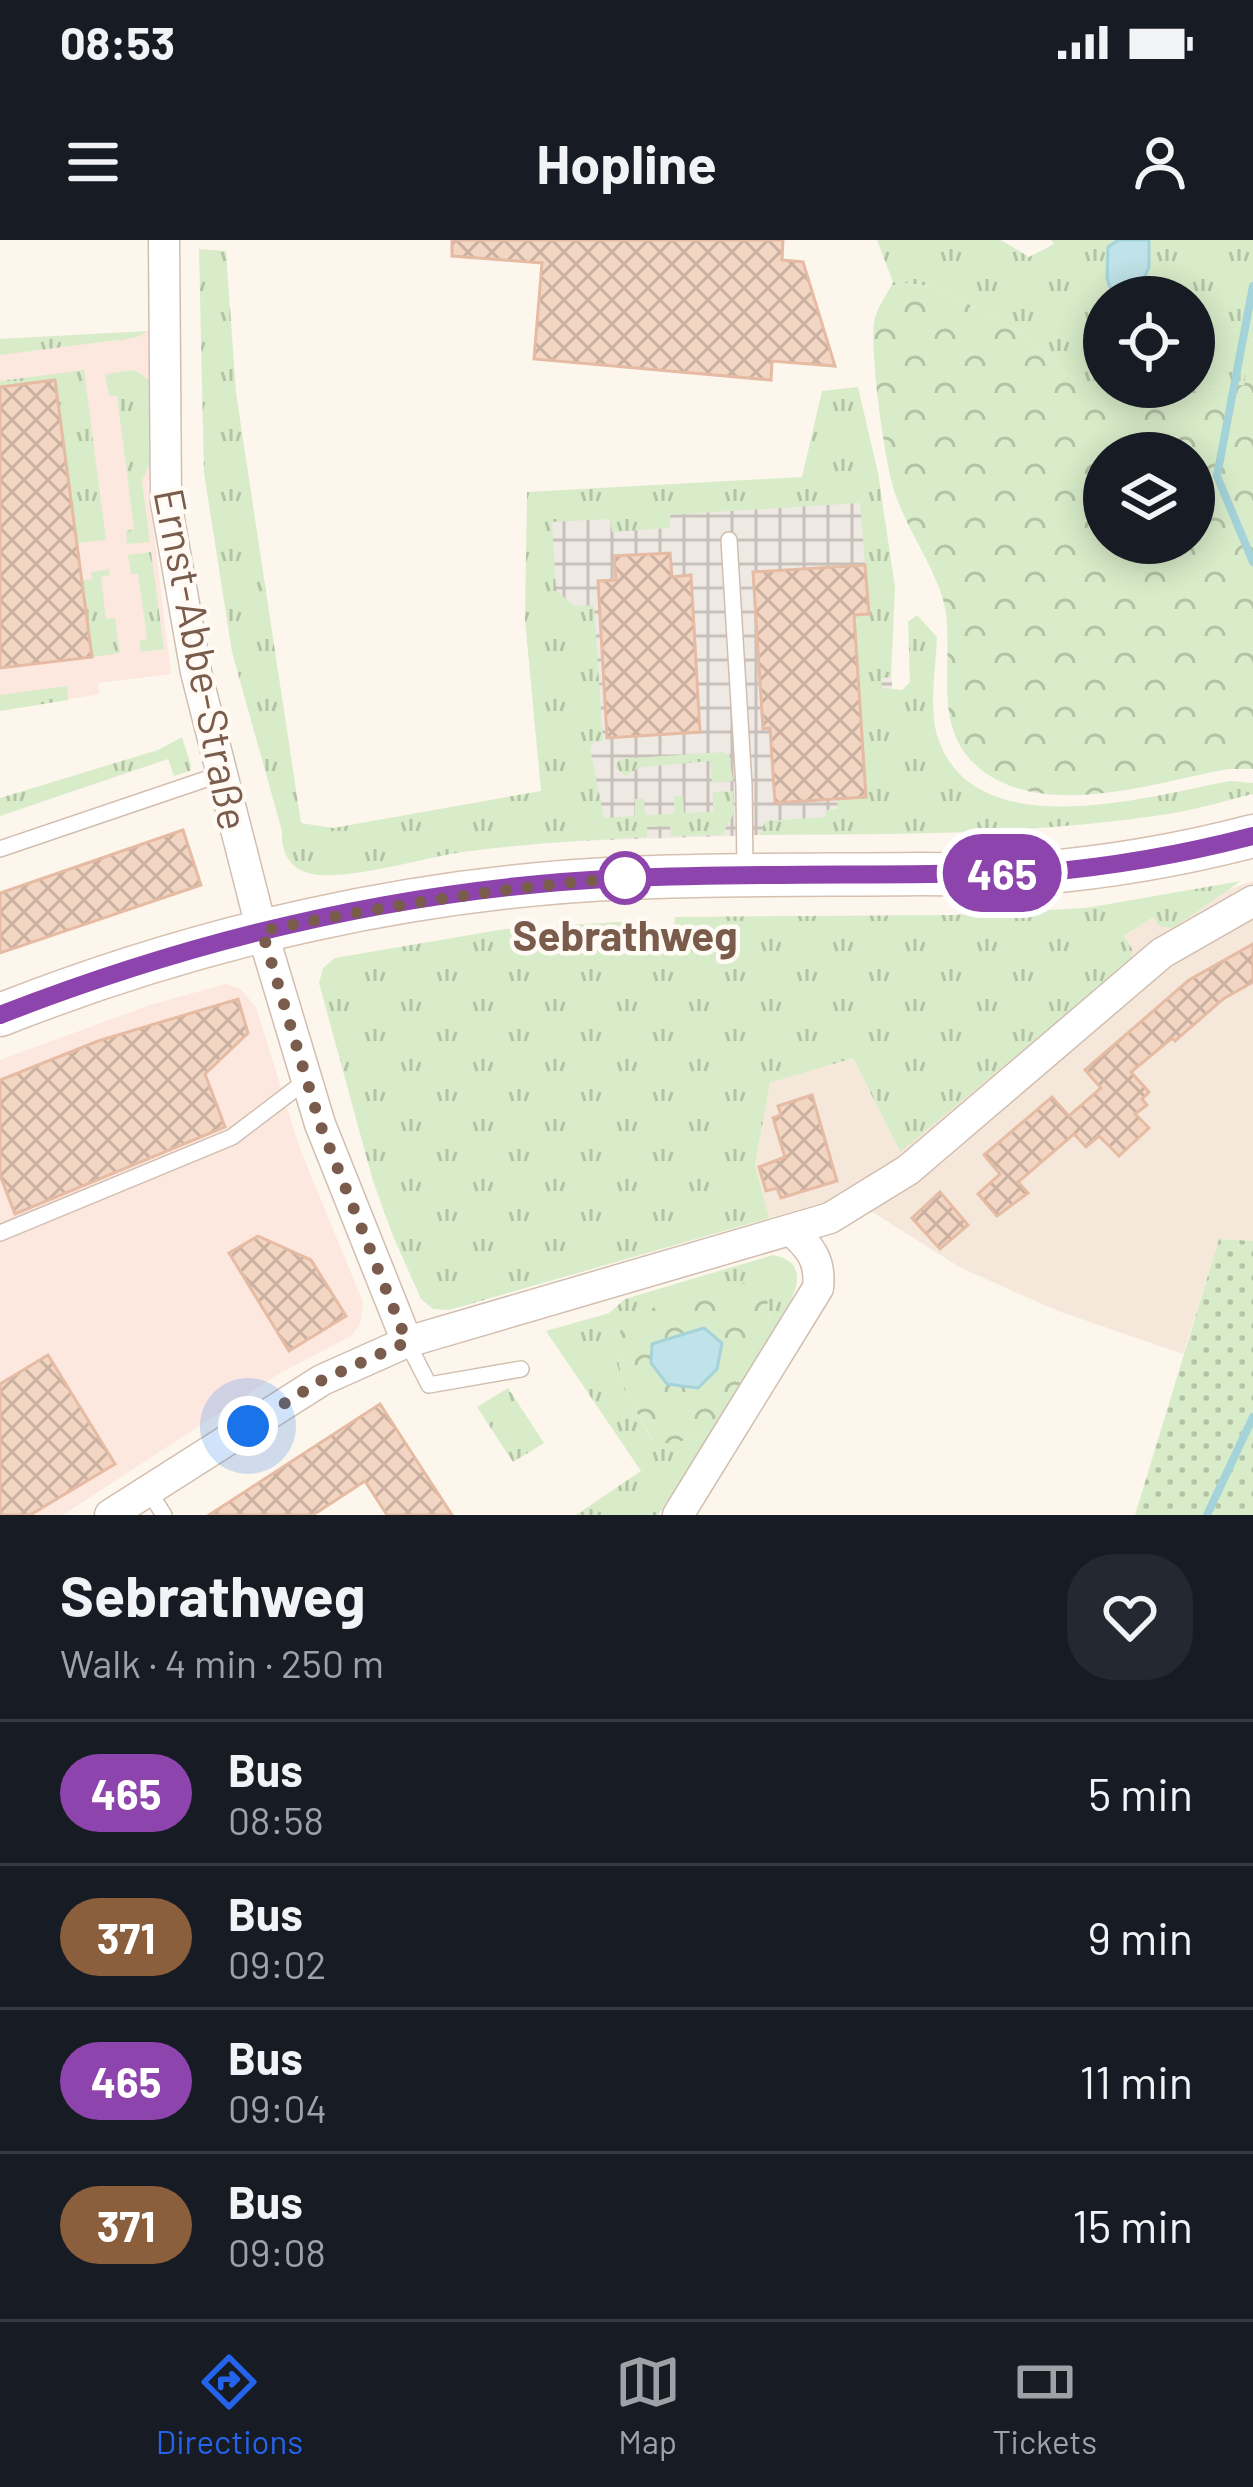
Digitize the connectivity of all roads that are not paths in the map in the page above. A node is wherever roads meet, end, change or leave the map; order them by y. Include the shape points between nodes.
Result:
1 (164, 240) edge
2 (729, 540) dead end
3 (221, 774) junction
4 (1253, 836) edge
5 (0, 849) edge
6 (745, 876) junction
7 (1253, 901) edge
8 (262, 931) junction
9 (0, 1015) edge
10 (307, 1080) junction
11 (792, 1231) junction
12 (0, 1234) edge
13 (407, 1342) junction
14 (521, 1369) dead end
15 (147, 1504) edge
16 (110, 1515) edge
17 (677, 1515) edge

1 - 3 street, Ernst-Abbe-Straße via 166,502
2 - 6 lane
3 - 5 lane
3 - 8 street, Ernst-Abbe-Straße
4 - 6 main road via 1037,873
6 - 8 main road via 507,887
7 - 11 street via 1162,953 882,1189
8 - 9 main road
8 - 10 street
10 - 12 lane via 232,1137
10 - 13 street
11 - 13 street
11 - 17 street via 812,1249 818,1288
13 - 14 lane via 429,1385
13 - 15 street via 322,1380
15 - 16 street

